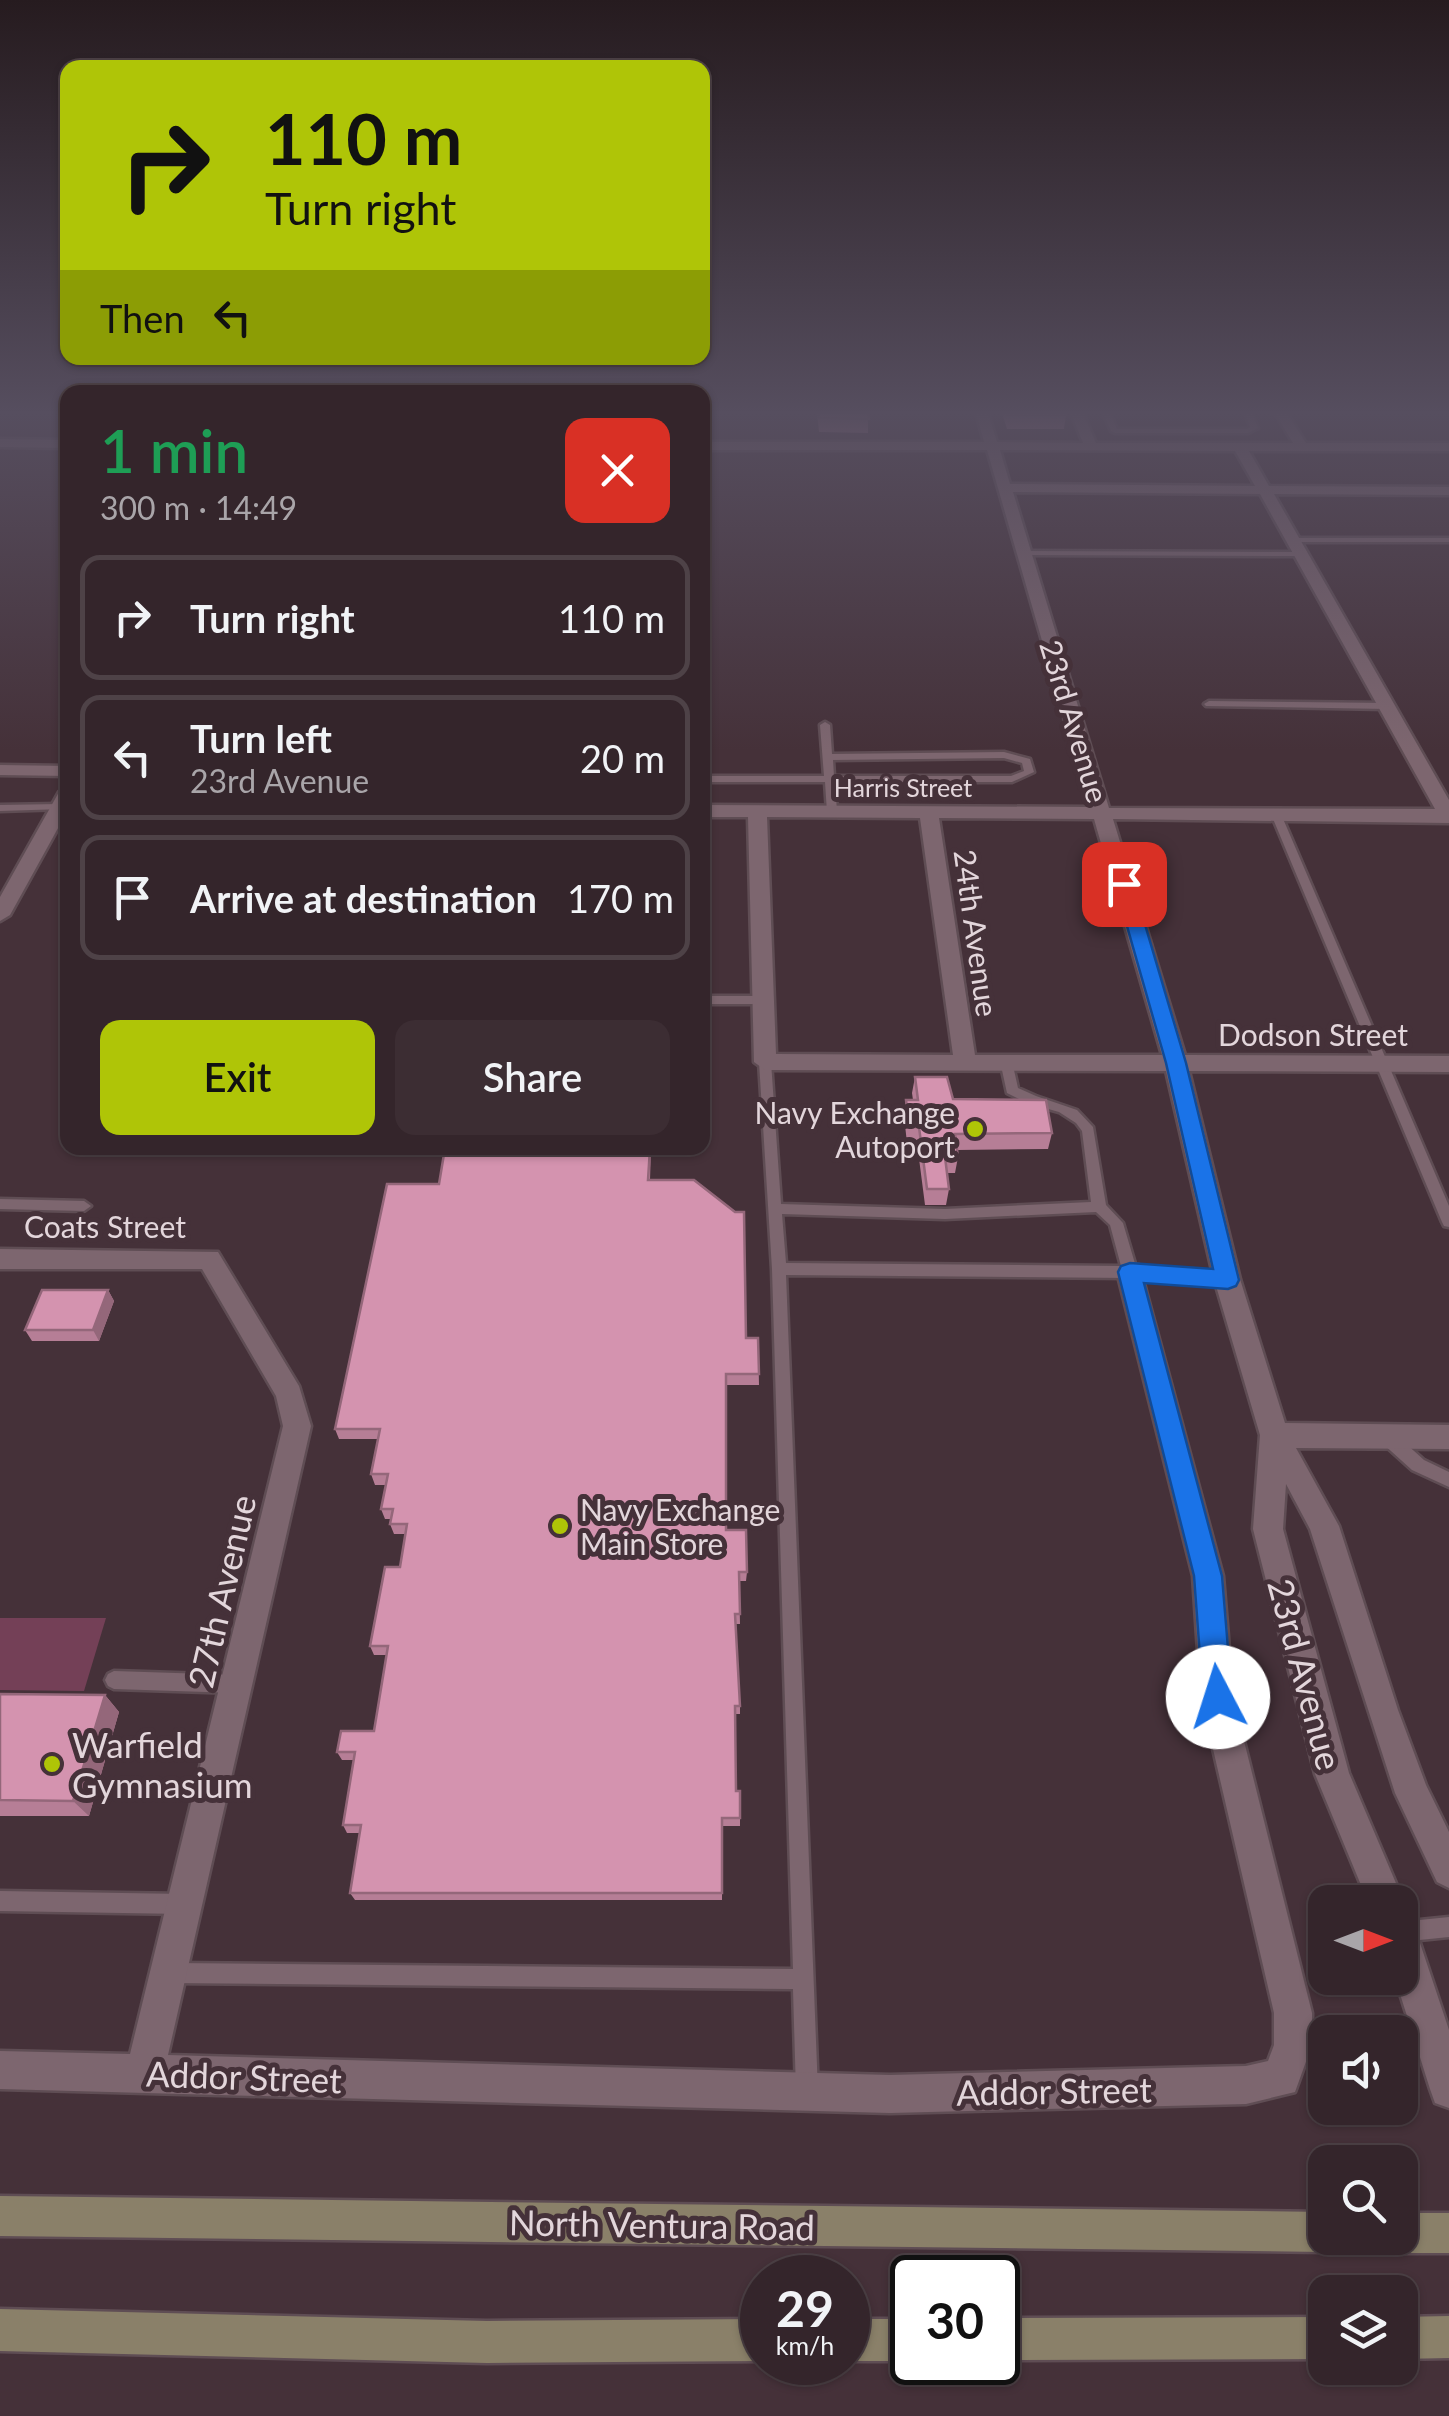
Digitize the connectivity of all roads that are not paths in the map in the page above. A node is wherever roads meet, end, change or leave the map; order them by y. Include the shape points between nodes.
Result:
1 (1016, 526) edge
2 (1285, 526) edge
3 (1449, 540) edge
4 (1297, 547) junction
5 (1024, 552) junction
6 (1209, 704) dead end
7 (1388, 706) junction
8 (826, 724) dead end
9 (828, 757) junction
10 (0, 770) edge
11 (60, 770) edge
12 (710, 779) edge
13 (830, 780) junction
14 (60, 800) edge
15 (60, 806) edge
16 (0, 808) edge
17 (710, 811) edge
18 (757, 811) junction
19 (832, 812) junction
20 (929, 812) junction
21 (1103, 813) junction
22 (1276, 814) junction
23 (1449, 816) edge
24 (2, 909) edge
25 (710, 1000) edge
26 (763, 1000) junction
27 (1006, 1061) junction
28 (765, 1062) junction
29 (965, 1062) junction
30 (1176, 1063) junction
31 (1383, 1064) junction
32 (1449, 1064) edge
33 (0, 1204) edge
34 (84, 1206) dead end
35 (1099, 1208) junction
36 (774, 1209) junction
37 (1449, 1222) edge
38 (0, 1259) edge
39 (210, 1259) joint
40 (779, 1269) junction
41 (1130, 1272) junction
42 (1228, 1280) junction
43 (1274, 1436) junction
44 (1387, 1436) junction
45 (1449, 1437) edge
46 (1449, 1480) edge
47 (114, 1680) dead end
48 (238, 1684) junction
49 (1449, 1870) edge
50 (1379, 1885) edge
51 (0, 1901) edge
52 (187, 1904) junction
53 (1449, 1928) edge
54 (1418, 1932) edge
55 (170, 1972) junction
56 (804, 1979) junction
57 (1418, 1991) edge
58 (0, 2070) edge
59 (145, 2073) junction
60 (1449, 2089) edge
61 (807, 2092) junction
62 (0, 2216) edge
63 (1308, 2232) edge
64 (1418, 2233) edge
65 (1449, 2233) edge
66 (0, 2330) edge
67 (1308, 2338) edge
68 (1418, 2338) edge
69 (1449, 2338) edge
70 (740, 2340) edge
71 (1020, 2340) edge

1 - 5 street, 23rd Avenue
2 - 4 street
3 - 4 lane
4 - 5 lane
4 - 7 street
5 - 21 street, 23rd Avenue
6 - 7 lane
7 - 23 street
8 - 9 lane
9 - 13 lane
9 - 13 lane via 1004,755 1026,761 1030,772 1012,779
10 - 11 street
12 - 13 lane
13 - 19 lane
14 - 16 lane
15 - 24 street
17 - 18 street, Harris Street
18 - 19 street, Harris Street
18 - 26 street
19 - 20 street, Harris Street
20 - 21 street, Harris Street
20 - 29 street, 24th Avenue
21 - 22 street, Harris Street
21 - 30 street, 23rd Avenue
22 - 23 street, Harris Street
22 - 31 lane
25 - 26 lane
26 - 28 street
27 - 29 street, Dodson Street
27 - 30 street, Dodson Street
27 - 35 lane via 1012,1090 1021,1098 1056,1105 1084,1122
28 - 29 street, Dodson Street
28 - 36 lane
30 - 31 street, Dodson Street
30 - 42 street, 23rd Avenue
31 - 32 street, Dodson Street
31 - 37 lane
33 - 34 lane
35 - 36 lane via 945,1214
35 - 41 lane via 1116,1224
36 - 40 lane
38 - 39 street, Coats Street
39 - 48 street, 27th Avenue via 290,1394 297,1426
40 - 41 lane
40 - 56 lane
41 - 42 lane
41 - 61 street, Addor Street via 1208,1576 1218,1697 1292,2012 1292,2045 1281,2078 1125,2090
42 - 43 street, 23rd Avenue
43 - 44 street
43 - 49 street, 23rd Avenue via 1324,1526 1394,1743
43 - 50 street, 23rd Avenue via 1268,1528 1332,1774
44 - 45 street
44 - 46 lane via 1418,1465
47 - 48 lane
48 - 52 street, 27th Avenue
51 - 52 lane
52 - 55 street, 27th Avenue
53 - 54 lane
55 - 56 lane
55 - 59 street, 27th Avenue
56 - 61 lane
57 - 60 street
58 - 59 street, Addor Street
59 - 61 street, Addor Street
62 - 63 main road, North Ventura Road
64 - 65 main road
66 - 70 main road via 486,2342
67 - 71 main road
68 - 69 main road

